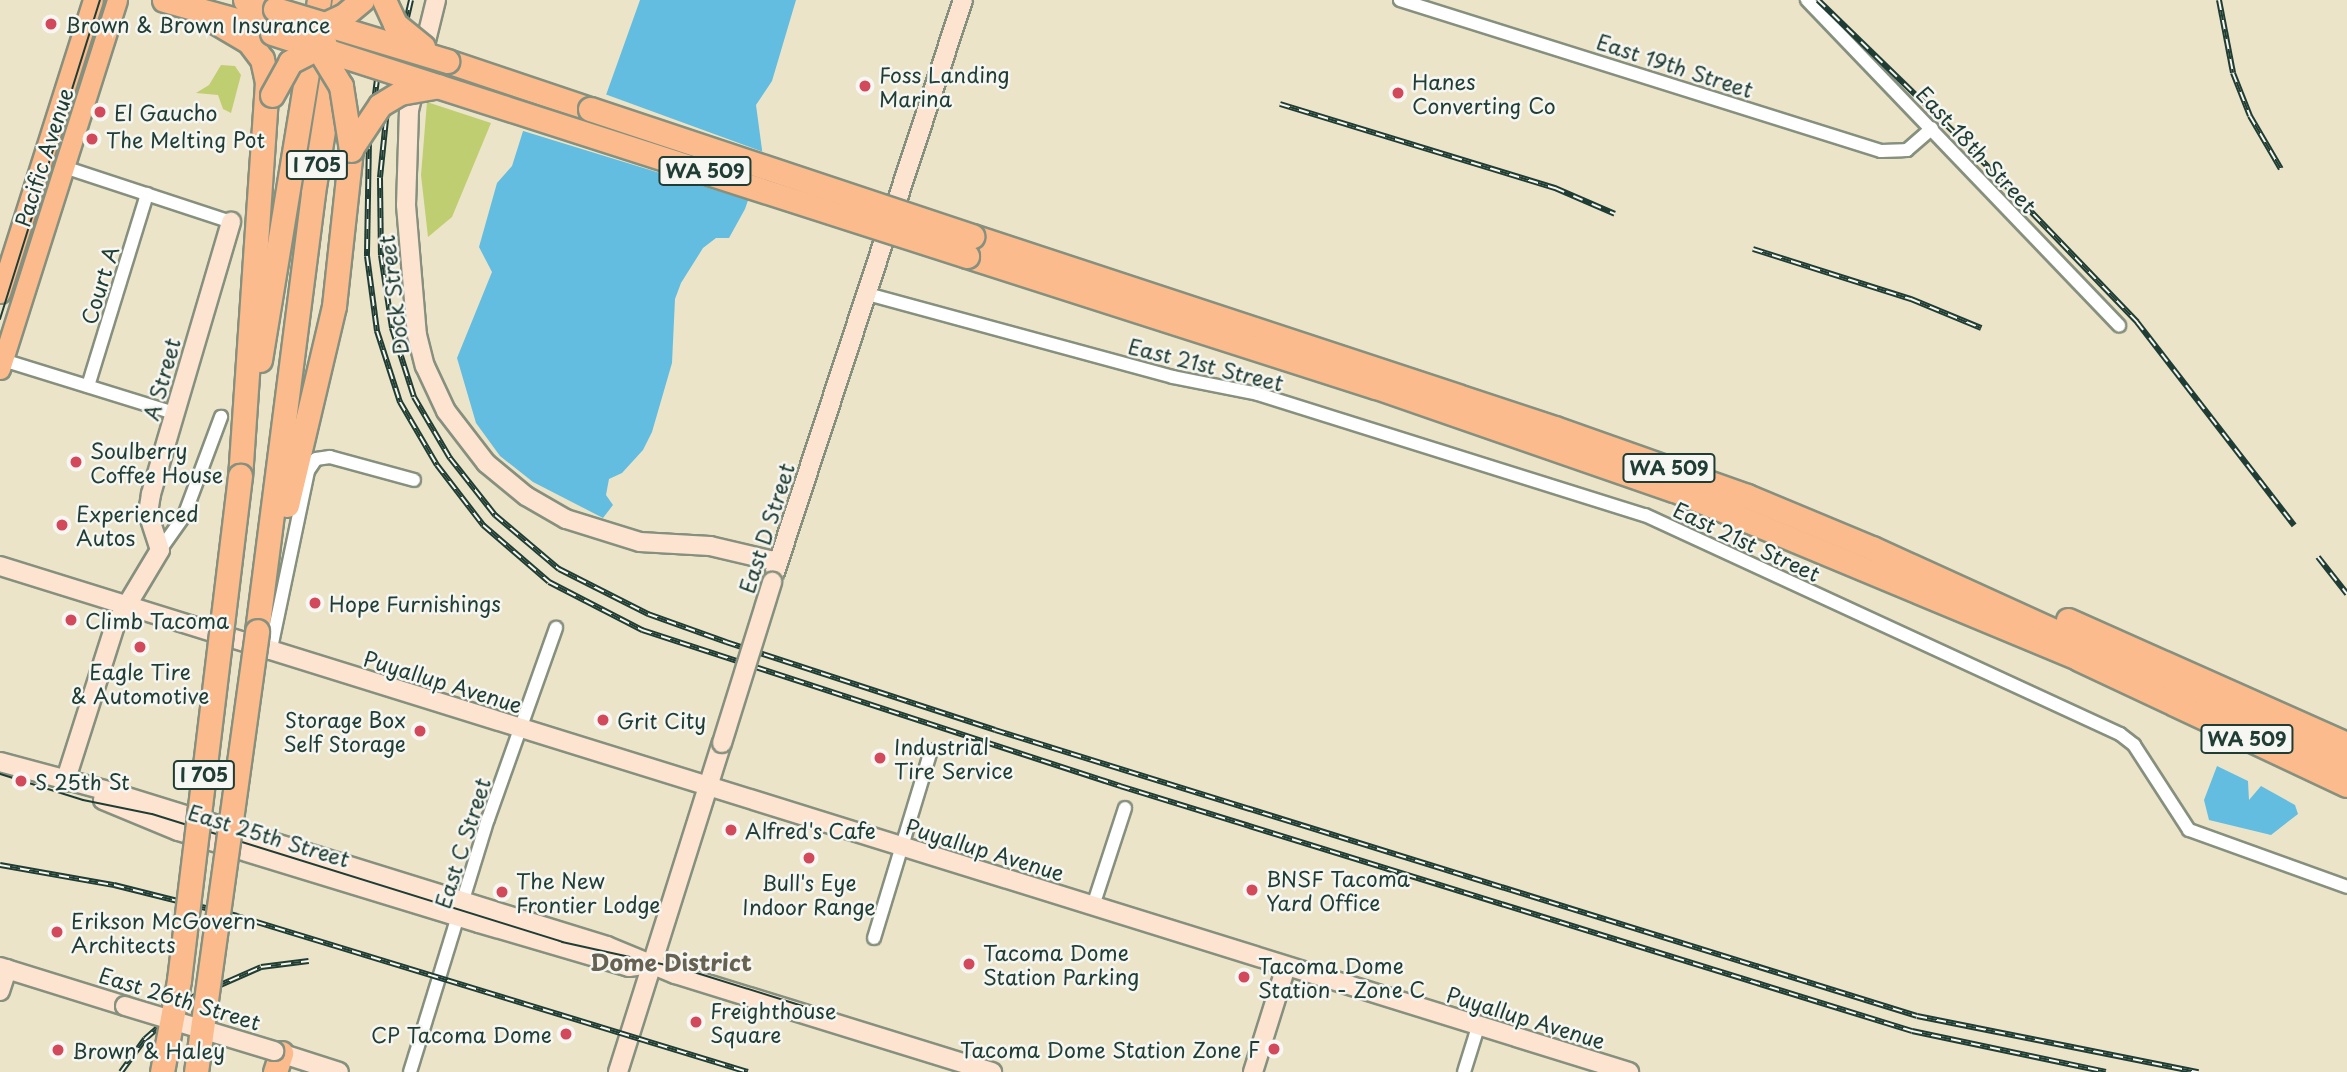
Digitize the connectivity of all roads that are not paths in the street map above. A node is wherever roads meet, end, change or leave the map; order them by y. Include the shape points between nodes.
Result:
1 (93, 0) edge
2 (117, 0) edge
3 (164, 0) edge
4 (244, 0) edge
5 (311, 0) edge
6 (319, 0) edge
7 (344, 0) edge
8 (350, 0) edge
9 (362, 0) edge
10 (384, 0) edge
11 (436, 0) edge
12 (963, 0) edge
13 (1400, 0) edge
14 (1807, 0) edge
15 (197, 10) junction
16 (323, 36) junction
17 (447, 61) junction
18 (333, 73) junction
19 (443, 86) junction
20 (270, 95) junction
21 (1932, 128) junction
22 (351, 150) junction
23 (64, 167) junction
24 (147, 194) junction
25 (231, 222) joint
26 (969, 246) junction
27 (0, 293) edge
28 (861, 301) junction
29 (260, 305) junction
30 (2119, 325) dead end
31 (1, 364) edge
32 (88, 386) junction
33 (174, 413) junction
34 (221, 417) dead end
35 (414, 480) dead end
36 (160, 550) junction
37 (778, 562) junction
38 (0, 566) edge
39 (127, 608) junction
40 (556, 628) dead end
41 (257, 631) junction
42 (270, 653) junction
43 (520, 729) junction
44 (931, 750) dead end
45 (0, 762) edge
46 (2342, 775) edge
47 (65, 782) junction
48 (709, 788) junction
49 (1125, 808) dead end
50 (901, 848) junction
51 (2347, 887) edge
52 (222, 888) junction
53 (1093, 906) junction
54 (460, 910) junction
55 (874, 939) dead end
56 (650, 964) junction
57 (1286, 967) junction
58 (4, 968) edge
59 (0, 991) edge
60 (1478, 1027) junction
61 (277, 1059) edge
62 (162, 1072) edge
63 (196, 1072) edge
64 (210, 1072) edge
65 (339, 1072) edge
66 (410, 1072) edge
67 (618, 1072) edge
68 (992, 1072) edge
69 (1253, 1072) edge
70 (1464, 1072) edge
71 (1629, 1072) edge

1 - 27 main road, Pacific Avenue
2 - 23 main road, Pacific Avenue
3 - 15 highway, WA 509
4 - 16 highway, WA 509, bridge via 275,9
5 - 16 highway
6 - 29 highway, I 705
7 - 18 highway
8 - 18 highway, I 705
9 - 16 highway, bridge
10 - 17 highway, bridge via 400,30
11 - 37 street, Dock Street via 409,110 406,205 417,335 435,390 463,435 507,481 566,519 640,542 710,546
12 - 28 street, East D Street
13 - 21 street, East 19th Street via 1881,151 1907,150
14 - 21 street, East 18th Street
15 - 16 highway, WA 509, bridge via 272,33
15 - 20 highway via 249,42 266,69
16 - 17 highway, WA 509, bridge via 373,39
16 - 19 highway, WA 509, bridge via 366,61
16 - 20 highway, bridge via 290,62
16 - 22 highway, bridge via 344,97
17 - 26 highway, WA 509, bridge
18 - 41 highway, I 705
19 - 22 highway, bridge via 408,90 389,98 369,117
19 - 26 highway, WA 509, bridge
20 - 29 highway
21 - 30 street, East 18th Street
22 - 41 highway via 331,321
23 - 24 street
23 - 31 main road, Pacific Avenue
24 - 25 street
24 - 32 street, Court A
25 - 33 street, A Street
26 - 46 highway, WA 509 via 1674,491 1845,558 2159,699
26 - 46 highway, WA 509 via 1619,450 1872,548
28 - 37 street, East D Street
28 - 51 street, East 21st Street via 1258,394 1646,515 2120,734 2134,745 2189,830
29 - 62 highway, I 705, bridge via 179,980
31 - 32 street
32 - 33 street
33 - 36 street, A Street via 149,503
34 - 36 street via 184,516
35 - 42 street via 330,457 316,458 308,471
36 - 39 street
37 - 48 street, East D Street, bridge
38 - 39 street, Puyallup Avenue
39 - 42 street, Puyallup Avenue
39 - 47 street via 115,625
40 - 43 street, East C Street
41 - 52 highway, I 705, bridge
42 - 43 street, Puyallup Avenue
43 - 48 street, Puyallup Avenue
43 - 54 street, East C Street
44 - 50 street
45 - 47 street, East 25th Street
47 - 54 street, East 25th Street via 162,825
48 - 50 street, Puyallup Avenue
48 - 56 street, East D Street
49 - 53 street
50 - 53 street, Puyallup Avenue
50 - 55 street
52 - 63 highway, bridge
52 - 64 highway, I 705, bridge
53 - 57 street, Puyallup Avenue
54 - 56 street, East 25th Street via 629,967
54 - 66 street, East C Street
56 - 67 street, East D Street
56 - 68 street, East 25th Street
57 - 60 street, Puyallup Avenue
57 - 69 street
58 - 59 street
58 - 61 street, East 26th Street, bridge
60 - 70 street
60 - 71 street, Puyallup Avenue
61 - 65 street, East 26th Street

